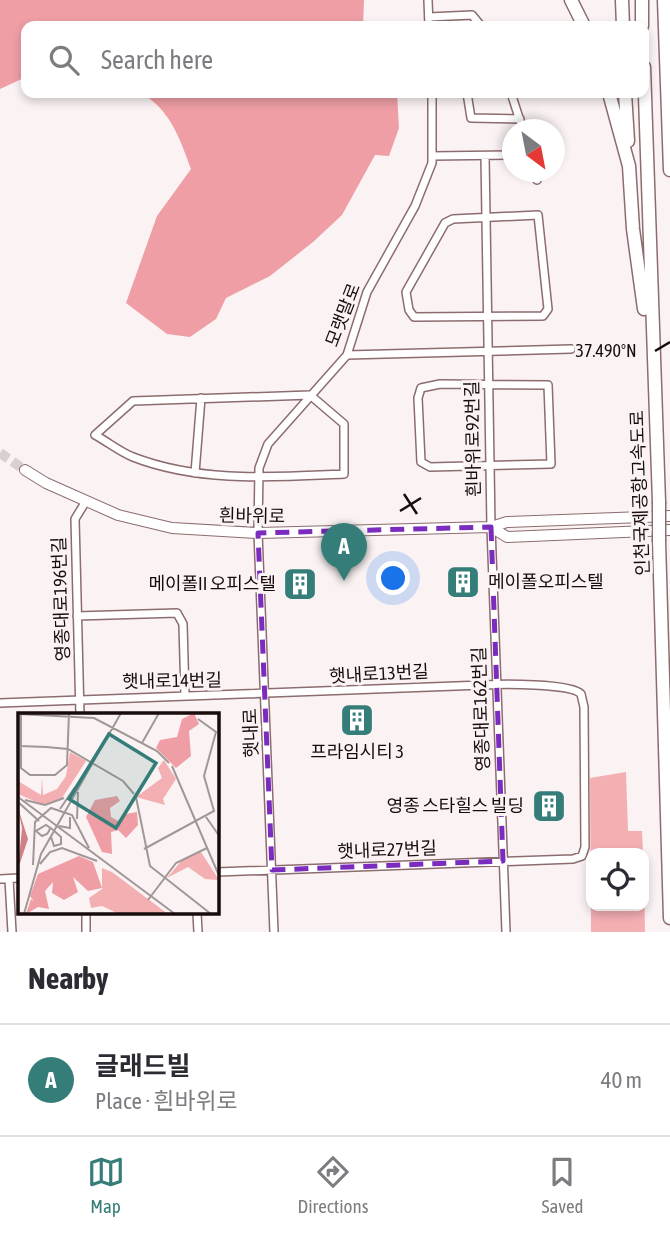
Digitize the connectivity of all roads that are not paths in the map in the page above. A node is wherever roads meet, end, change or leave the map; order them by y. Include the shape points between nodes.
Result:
1 (428, 0) edge
2 (571, 0) edge
3 (622, 0) edge
4 (642, 0) edge
5 (664, 0) edge
6 (429, 17) junction
7 (429, 21) edge
8 (477, 21) edge
9 (582, 21) edge
10 (623, 21) edge
11 (642, 21) edge
12 (432, 98) edge
13 (468, 98) edge
14 (513, 98) edge
15 (610, 98) edge
16 (625, 98) edge
17 (645, 98) edge
18 (520, 119) joint
19 (502, 155) edge
20 (432, 156) junction
21 (485, 156) junction
22 (629, 166) junction
23 (670, 170) edge
24 (486, 216) junction
25 (486, 316) junction
26 (571, 349) dead end
27 (488, 351) junction
28 (347, 355) junction
29 (654, 377) junction
30 (488, 384) junction
31 (310, 395) junction
32 (201, 398) junction
33 (490, 467) junction
34 (25, 470) tunnel mouth
35 (195, 473) junction
36 (259, 478) junction
37 (86, 501) junction
38 (670, 516) edge
39 (491, 527) junction
40 (670, 530) edge
41 (258, 533) junction
42 (77, 616) junction
43 (495, 685) junction
44 (265, 695) junction
45 (185, 696) junction
46 (80, 699) junction
47 (0, 703) edge
48 (80, 713) edge
49 (503, 862) junction
50 (272, 870) junction
51 (219, 872) edge
52 (18, 878) edge
53 (0, 879) edge
54 (9, 879) junction
55 (86, 914) edge
56 (197, 914) edge
57 (670, 918) edge
58 (12, 932) edge
59 (86, 932) edge
60 (198, 932) edge
61 (274, 932) edge
62 (506, 932) edge

1 - 6 street
2 - 9 highway
3 - 10 highway
4 - 11 highway
5 - 23 highway
6 - 7 street
6 - 8 street via 472,15
12 - 20 street, 모랫말로
13 - 18 street via 471,118
14 - 18 street
15 - 22 highway
16 - 22 highway
17 - 29 highway, 인천국제공항고속도로
19 - 21 street
20 - 21 street
20 - 28 street, 모랫말로 via 415,206 367,292
21 - 24 street, 흰바위로92번길
22 - 29 highway
24 - 25 street, 흰바위로92번길
24 - 25 street via 538,215 548,309 543,316
24 - 25 street via 445,223 406,292 415,317
25 - 27 street, 흰바위로92번길
26 - 27 street
27 - 28 street
27 - 30 street, 흰바위로92번길
28 - 31 street, 모랫말로
29 - 57 highway, 인천국제공항고속도로, bridge
30 - 33 street, 흰바위로92번길
30 - 33 street via 548,385 551,464
30 - 33 street via 440,384 421,388 418,398 422,462 430,467
31 - 32 street
31 - 36 street, 모랫말로 via 268,444
31 - 36 street via 344,424 344,474
32 - 35 street
32 - 35 street via 133,401 96,435 132,457
33 - 39 street, 흰바위로92번길
34 - 37 street, 흰바위로
35 - 36 street
36 - 41 street, 모랫말로
37 - 41 street, 흰바위로 via 118,515 172,528
37 - 42 street, 영종대로196번길 via 75,519
38 - 39 street, 흰바위로 via 507,522
39 - 40 street, 흰바위로 via 508,537
39 - 41 street, 흰바위로
39 - 43 street, 영종대로162번길
41 - 44 street, 햇내로
42 - 45 street via 177,613 183,625
42 - 46 street, 영종대로196번길
43 - 44 street, 햇내로13번길
43 - 49 street, 영종대로162번길
43 - 49 street, 햇내로13번길 via 570,687 581,694 584,707 582,856
44 - 45 street, 햇내로14번길
44 - 50 street, 햇내로
45 - 46 street, 햇내로14번길
46 - 47 street
46 - 48 street, 영종대로196번길
49 - 50 street, 햇내로27번길
49 - 62 street, 영종대로162번길
50 - 51 street, 햇내로27번길
50 - 61 street, 햇내로
52 - 54 street
53 - 54 street
54 - 58 street
55 - 59 street
56 - 60 street

